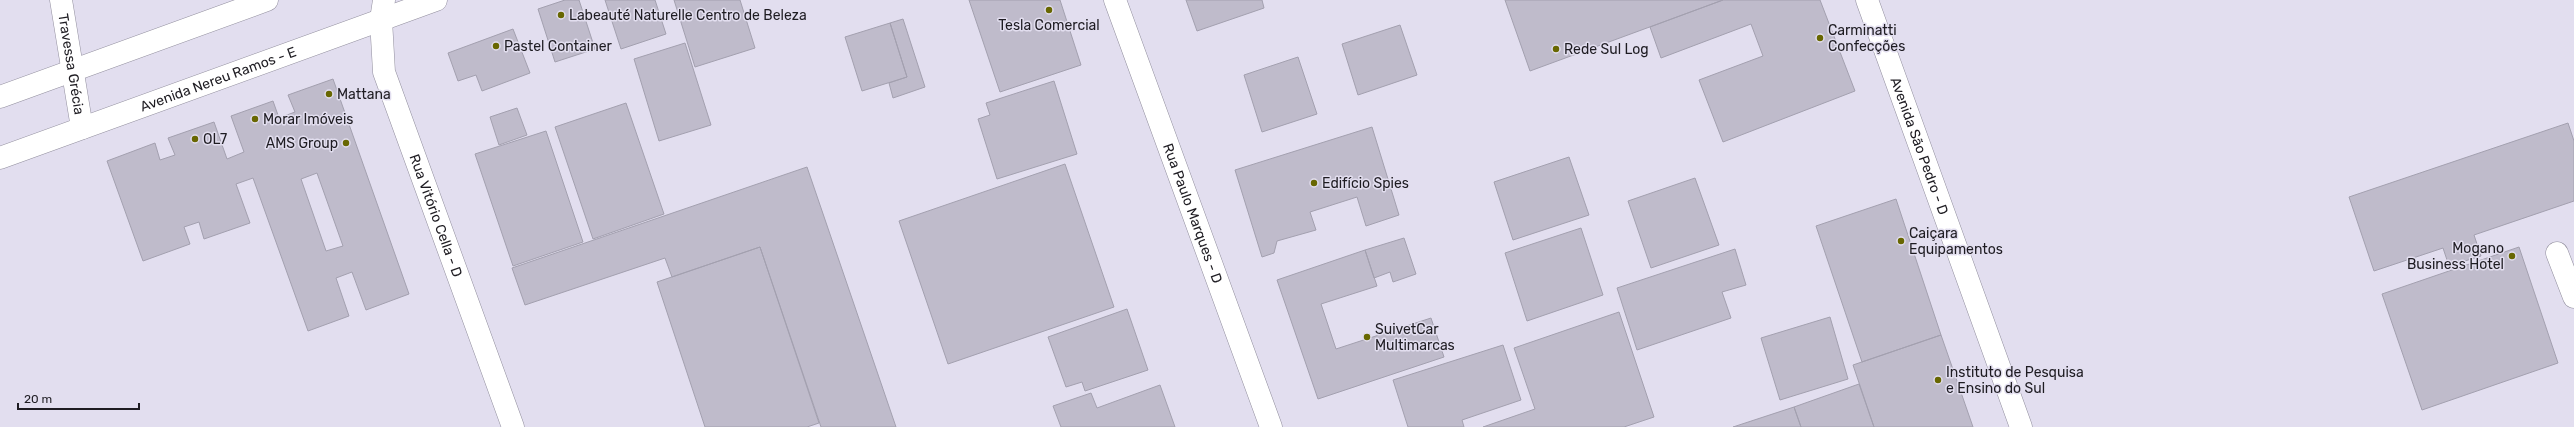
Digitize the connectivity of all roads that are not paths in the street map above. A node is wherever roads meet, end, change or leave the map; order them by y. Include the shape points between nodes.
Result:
1 (61, 0) edge
2 (267, 0) edge
3 (436, 0) edge
4 (1115, 0) edge
5 (1867, 0) edge
6 (382, 10) edge
7 (73, 71) junction
8 (0, 97) edge
9 (82, 128) junction
10 (0, 158) edge
11 (2558, 253) dead end
12 (2574, 297) edge
13 (513, 427) edge
14 (1271, 427) edge
15 (2021, 427) edge

1 - 7 street, Travessa Grécia
2 - 7 street
3 - 6 street, Avenida Nereu Ramos - E
4 - 14 street, Rua Paulo Marques - D
5 - 15 street, Avenida São Pedro - D
6 - 9 street, Avenida Nereu Ramos - E
6 - 13 street, Rua Vitório Cella - D via 384,72
7 - 8 street
7 - 9 street, Travessa Grécia
9 - 10 street, Avenida Nereu Ramos - E
11 - 12 street

